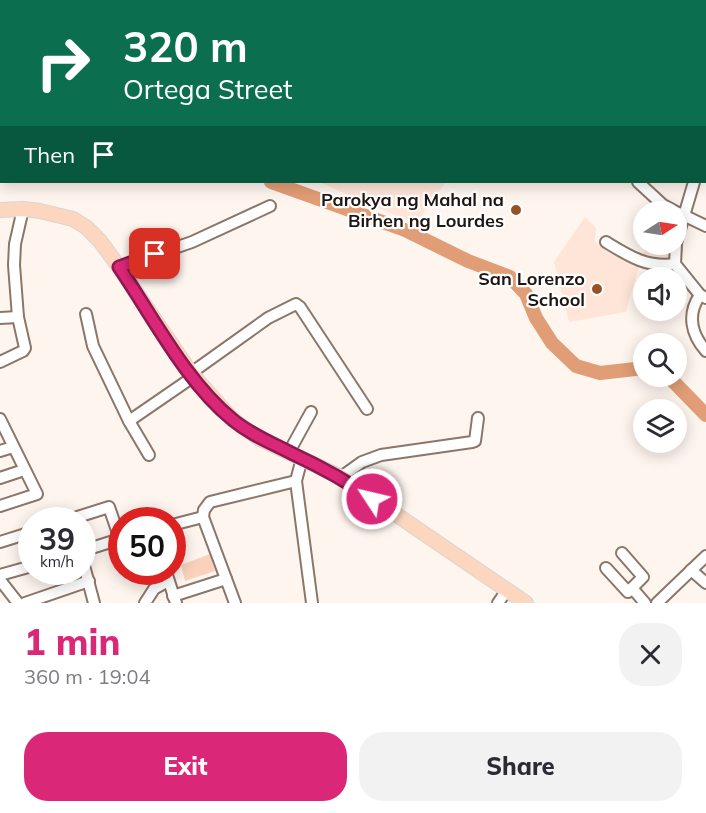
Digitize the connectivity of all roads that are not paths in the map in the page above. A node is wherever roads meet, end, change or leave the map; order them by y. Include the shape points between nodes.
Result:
1 (639, 183) edge
2 (694, 183) edge
3 (659, 201) edge
4 (685, 201) edge
5 (270, 206) dead end
6 (22, 209) junction
7 (0, 210) edge
8 (687, 217) edge
9 (706, 226) edge
10 (606, 242) dead end
11 (675, 255) edge
12 (675, 264) junction
13 (119, 267) junction
14 (703, 296) edge
15 (86, 314) dead end
16 (18, 317) junction
17 (0, 318) edge
18 (706, 351) edge
19 (0, 362) edge
20 (192, 375) junction
21 (367, 409) dead end
22 (311, 412) dead end
23 (478, 418) dead end
24 (129, 421) junction
25 (1, 422) edge
26 (13, 447) junction
27 (0, 451) edge
28 (149, 455) dead end
29 (296, 455) junction
30 (24, 470) junction
31 (341, 477) junction
32 (0, 478) edge
33 (296, 481) junction
34 (0, 506) edge
35 (96, 511) edge
36 (203, 517) junction
37 (186, 521) edge
38 (18, 536) edge
39 (0, 542) edge
40 (96, 547) edge
41 (622, 553) dead end
42 (706, 556) edge
43 (606, 568) dead end
44 (18, 570) edge
45 (691, 570) junction
46 (0, 575) edge
47 (226, 579) junction
48 (0, 580) edge
49 (706, 583) edge
50 (83, 585) edge
51 (89, 585) edge
52 (159, 585) edge
53 (632, 588) junction
54 (507, 590) junction
55 (59, 598) edge
56 (175, 599) edge
57 (18, 603) edge
58 (25, 603) edge
59 (94, 603) edge
60 (145, 603) edge
61 (235, 603) edge
62 (312, 603) edge
63 (498, 603) edge
64 (526, 603) edge
65 (645, 603) edge
66 (657, 603) edge

1 - 3 street
2 - 4 street
5 - 13 street via 192,242
6 - 7 main road
6 - 13 main road via 57,214 80,223
6 - 16 street via 15,244
8 - 9 street
10 - 12 street via 636,260
11 - 12 street
12 - 14 street
13 - 20 main road
14 - 18 street via 693,304 691,317 693,330
15 - 24 street via 93,346
16 - 17 street
16 - 19 street via 25,348
20 - 21 street via 268,318 296,304
20 - 24 street
20 - 29 main road via 233,420 260,439
22 - 29 street
23 - 31 street via 472,442 381,455 362,462
24 - 28 street
25 - 26 street
26 - 27 street
26 - 30 street
29 - 31 main road
29 - 33 street
30 - 32 street
30 - 34 street via 37,494
31 - 54 main road
33 - 36 street via 210,502
33 - 62 street
35 - 40 street via 109,507 120,539
36 - 37 street
36 - 47 street
38 - 39 street
41 - 53 street via 644,577
42 - 45 street
43 - 53 street via 628,592
44 - 46 street
45 - 49 street
45 - 66 street
47 - 56 street
47 - 61 street
48 - 57 street
50 - 55 street
51 - 59 street
52 - 60 street
53 - 65 street
54 - 63 street
54 - 64 main road
55 - 58 street

